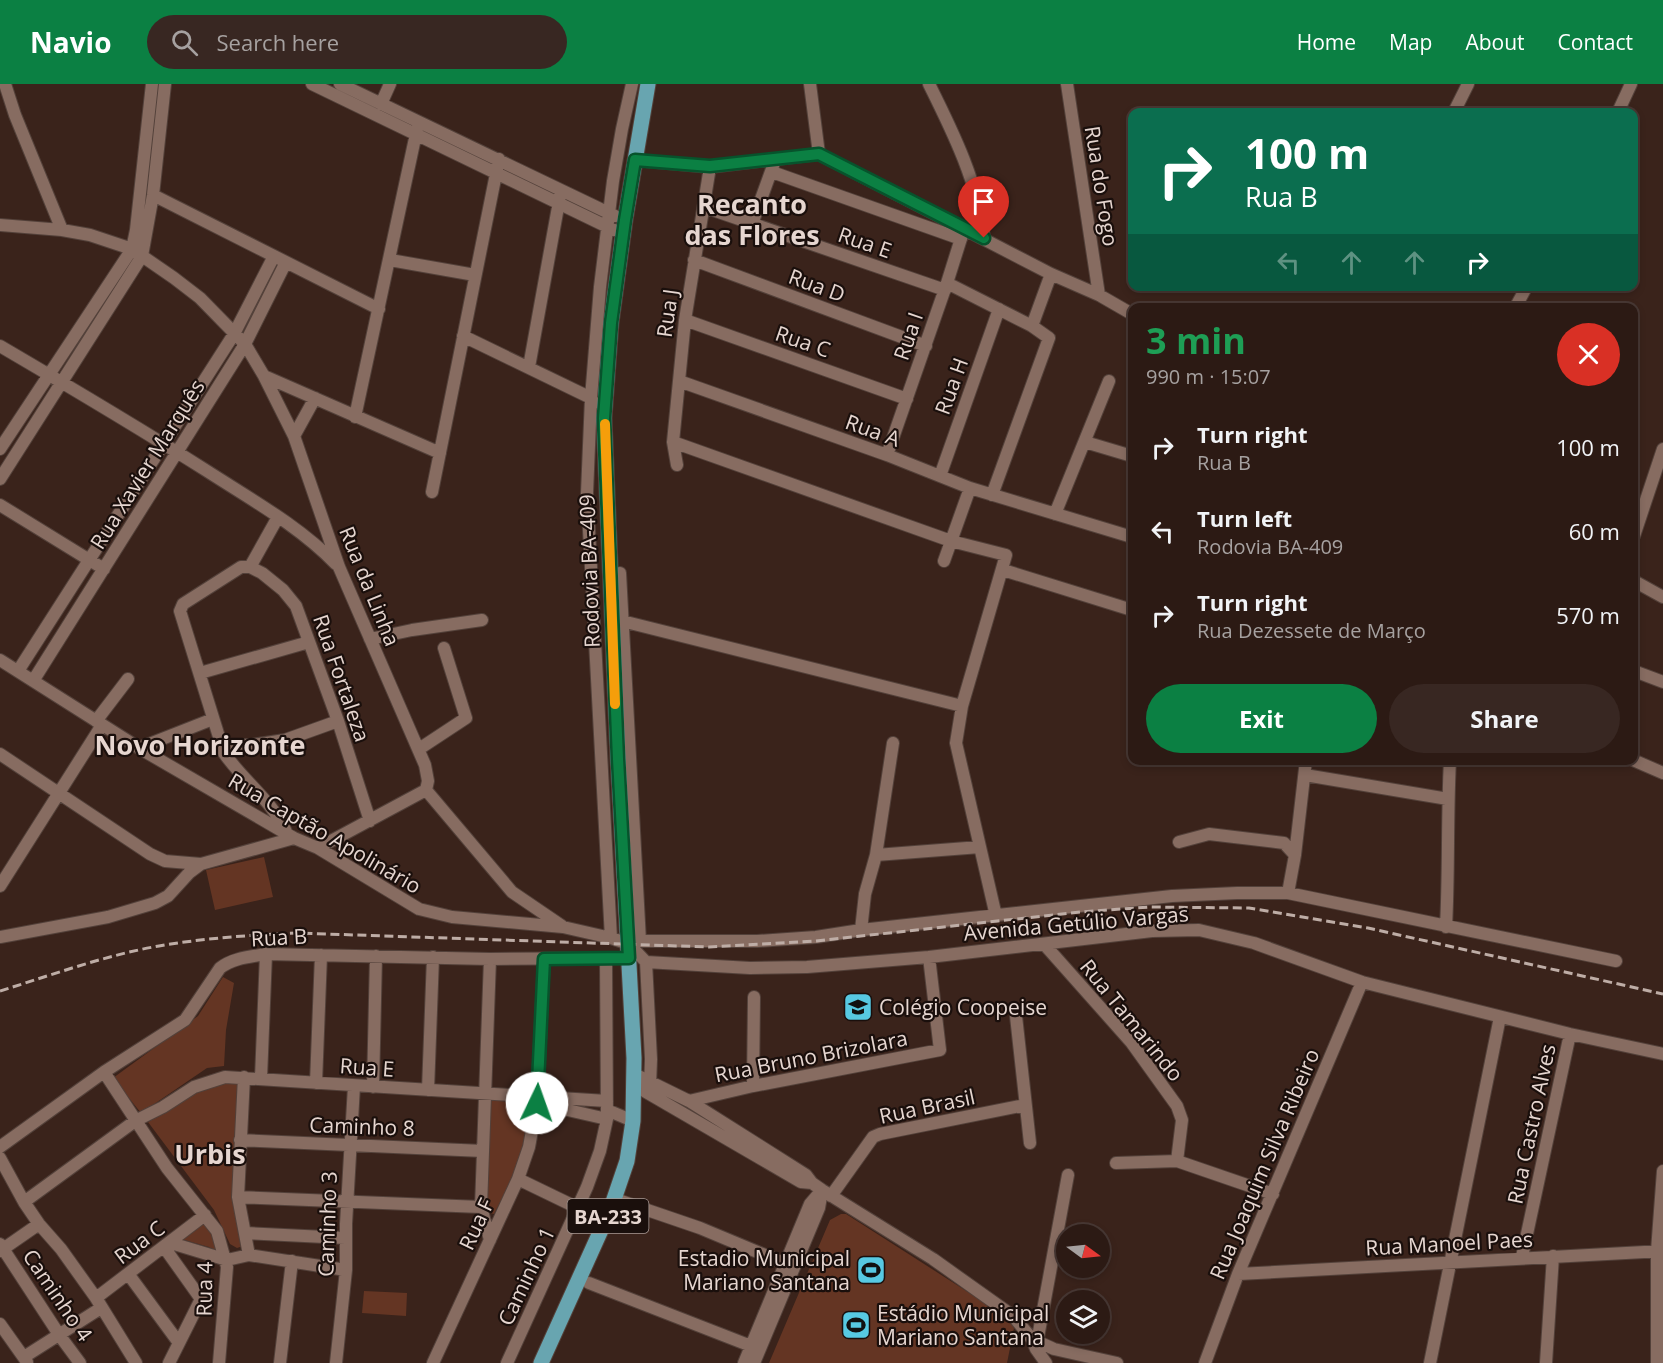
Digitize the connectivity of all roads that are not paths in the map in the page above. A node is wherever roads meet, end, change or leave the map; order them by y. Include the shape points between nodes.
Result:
1 (5, 84) edge
2 (152, 84) edge
3 (165, 84) edge
4 (312, 84) edge
5 (340, 84) edge
6 (390, 84) edge
7 (632, 84) edge
8 (648, 84) edge
9 (810, 84) edge
10 (929, 84) edge
11 (1067, 84) edge
12 (1468, 84) edge
13 (1631, 84) edge
14 (381, 104) junction
15 (1456, 108) edge
16 (1620, 108) edge
17 (417, 128) junction
18 (819, 154) junction
19 (499, 159) junction
20 (775, 159) junction
21 (635, 160) junction
22 (710, 166) junction
23 (772, 172) junction
24 (496, 173) junction
25 (561, 189) junction
26 (153, 195) junction
27 (558, 203) junction
28 (704, 207) junction
29 (609, 212) junction
30 (752, 224) junction
31 (0, 225) edge
32 (607, 226) junction
33 (624, 227) junction
34 (62, 230) junction
35 (962, 234) junction
36 (984, 238) junction
37 (137, 252) junction
38 (274, 256) junction
39 (390, 260) junction
40 (694, 260) junction
41 (286, 262) junction
42 (1051, 274) junction
43 (475, 275) junction
44 (946, 287) junction
45 (1099, 295) junction
46 (379, 309) junction
47 (999, 309) junction
48 (1128, 312) edge
49 (685, 320) junction
50 (1032, 326) junction
51 (234, 334) junction
52 (462, 336) junction
53 (245, 344) junction
54 (0, 346) edge
55 (926, 346) junction
56 (529, 367) junction
57 (49, 374) junction
58 (264, 376) junction
59 (679, 381) junction
60 (1109, 381) dead end
61 (62, 382) junction
62 (315, 398) junction
63 (591, 399) junction
64 (907, 399) junction
65 (355, 417) junction
66 (604, 418) junction
67 (294, 436) junction
68 (673, 442) junction
69 (1085, 442) junction
70 (163, 443) junction
71 (0, 449) edge
72 (1663, 449) edge
73 (176, 452) junction
74 (440, 453) junction
75 (887, 455) junction
76 (1128, 455) edge
77 (677, 465) dead end
78 (940, 476) junction
79 (0, 479) edge
80 (970, 488) junction
81 (432, 492) dead end
82 (992, 495) junction
83 (0, 505) edge
84 (1055, 514) junction
85 (278, 517) junction
86 (1638, 524) edge
87 (1128, 536) edge
88 (951, 541) junction
89 (89, 560) junction
90 (944, 561) dead end
91 (1004, 564) junction
92 (250, 567) junction
93 (339, 567) junction
94 (104, 569) junction
95 (620, 573) dead end
96 (1638, 583) edge
97 (1663, 597) edge
98 (1128, 609) edge
99 (617, 618) junction
100 (482, 620) dead end
101 (370, 639) junction
102 (309, 642) junction
103 (444, 648) dead end
104 (0, 660) edge
105 (18, 672) junction
106 (1638, 672) edge
107 (200, 673) junction
108 (128, 679) dead end
109 (33, 681) junction
110 (1663, 682) edge
111 (962, 706) junction
112 (213, 719) junction
113 (338, 721) junction
114 (99, 723) junction
115 (893, 742) dead end
116 (221, 745) junction
117 (139, 748) junction
118 (419, 749) junction
119 (0, 754) edge
120 (1638, 762) edge
121 (1306, 765) edge
122 (1450, 765) edge
123 (1663, 772) edge
124 (1305, 775) junction
125 (426, 790) junction
126 (59, 792) junction
127 (1448, 799) junction
128 (370, 821) junction
129 (291, 836) junction
130 (1179, 842) dead end
131 (980, 847) junction
132 (318, 848) junction
133 (876, 855) junction
134 (1295, 855) junction
135 (201, 864) junction
136 (0, 886) edge
137 (1288, 893) junction
138 (996, 916) junction
139 (563, 927) junction
140 (1446, 927) junction
141 (861, 930) junction
142 (0, 937) edge
143 (611, 938) junction
144 (1044, 944) junction
145 (632, 945) junction
146 (266, 954) junction
147 (321, 955) junction
148 (376, 956) junction
149 (433, 957) junction
150 (929, 957) junction
151 (489, 959) junction
152 (544, 959) junction
153 (606, 959) junction
154 (1616, 961) dead end
155 (646, 962) junction
156 (1362, 982) junction
157 (754, 997) dead end
158 (1016, 1016) dead end
159 (1500, 1017) junction
160 (1570, 1034) junction
161 (1663, 1054) edge
162 (104, 1072) junction
163 (634, 1072) junction
164 (244, 1077) junction
165 (261, 1078) junction
166 (316, 1083) junction
167 (354, 1086) junction
168 (753, 1086) junction
169 (373, 1087) junction
170 (650, 1087) junction
171 (428, 1090) junction
172 (486, 1092) junction
173 (537, 1100) junction
174 (690, 1101) junction
175 (1025, 1105) junction
176 (607, 1110) junction
177 (135, 1121) junction
178 (633, 1121) junction
179 (240, 1140) junction
180 (746, 1142) junction
181 (1030, 1143) dead end
182 (350, 1145) junction
183 (0, 1148) edge
184 (483, 1150) junction
185 (0, 1158) edge
186 (1177, 1161) junction
187 (1116, 1163) dead end
188 (1663, 1171) edge
189 (1068, 1175) dead end
190 (518, 1179) junction
191 (822, 1190) junction
192 (1273, 1194) junction
193 (238, 1197) junction
194 (24, 1202) junction
195 (348, 1202) junction
196 (621, 1202) dead end
197 (481, 1207) junction
198 (578, 1208) junction
199 (205, 1215) junction
200 (39, 1224) junction
201 (246, 1233) junction
202 (345, 1239) junction
203 (490, 1240) junction
204 (167, 1245) junction
205 (1, 1248) edge
206 (1660, 1251) edge
207 (249, 1255) junction
208 (1553, 1256) junction
209 (1522, 1257) junction
210 (227, 1260) junction
211 (292, 1261) junction
212 (784, 1263) junction
213 (1449, 1263) junction
214 (346, 1270) junction
215 (1238, 1274) junction
216 (129, 1275) junction
217 (589, 1283) dead end
218 (98, 1303) junction
219 (0, 1324) edge
220 (60, 1336) junction
221 (179, 1343) junction
222 (1035, 1343) junction
223 (751, 1346) junction
224 (26, 1360) edge
225 (80, 1363) edge
226 (136, 1363) edge
227 (169, 1363) edge
228 (219, 1363) edge
229 (280, 1363) edge
230 (336, 1363) edge
231 (433, 1363) edge
232 (507, 1363) edge
233 (541, 1363) edge
234 (744, 1363) edge
235 (754, 1363) edge
236 (1046, 1363) edge
237 (1117, 1363) edge
238 (1205, 1363) edge
239 (1430, 1363) edge
240 (1546, 1363) edge
241 (1657, 1363) edge

1 - 34 street
2 - 37 street
3 - 26 street
4 - 17 street
5 - 14 street
6 - 14 street
7 - 29 street
8 - 21 main road, Rodovia BA-409 / BA-233
9 - 18 street
10 - 36 street via 970,178 982,214
11 - 45 street, Rua do Fogo
12 - 15 street
13 - 16 street
14 - 17 street
17 - 19 street
17 - 24 street
17 - 39 street
18 - 20 street
18 - 35 street
19 - 24 street
19 - 25 street
20 - 22 street
20 - 23 street
21 - 22 street
21 - 33 main road, Rodovia BA-409 / BA-233
22 - 28 street, Rua J
23 - 30 street
23 - 35 street
24 - 27 street
24 - 43 street
25 - 27 street
25 - 29 street
26 - 37 street
26 - 38 street
27 - 32 street
27 - 56 street
28 - 30 street, Rua E
28 - 40 street, Rua J
29 - 32 street
29 - 33 street
30 - 44 street, Rua E
31 - 34 street, Rua da Linha
32 - 33 street
32 - 63 street
33 - 66 main road, Rodovia BA-409 / BA-233
34 - 37 street, Rua da Linha via 90,235
35 - 36 street
35 - 44 street, Rua I
36 - 42 street
37 - 51 street, Rua da Linha via 200,298
37 - 57 street
37 - 61 street
38 - 41 street
38 - 51 street, Rua Xavier Marquês
39 - 43 street
39 - 46 street
40 - 49 street, Rua J
40 - 55 street, Rua D
41 - 46 street
41 - 53 street, Rua Xavier Marquês
42 - 45 street
42 - 50 street
43 - 52 street
44 - 47 street, Rua E
44 - 55 street, Rua I
45 - 48 street
46 - 65 street
47 - 50 street, Rua E
47 - 78 street, Rua H
49 - 59 street, Rua J
49 - 64 street, Rua C
50 - 82 street, Rua E via 1049,338
51 - 53 street, Rua da Linha
51 - 70 street, Rua Xavier Marquês
52 - 56 street
52 - 74 street
53 - 58 street, Rua da Linha
53 - 73 street, Rua Xavier Marquês
54 - 57 street
55 - 64 street, Rua I
56 - 63 street
57 - 61 street
57 - 71 street
58 - 62 street
58 - 67 street, Rua da Linha
59 - 68 street, Rua J
59 - 75 street, Rua A
60 - 69 street
61 - 70 street
61 - 79 street
62 - 65 street
62 - 67 street
63 - 66 street
63 - 143 street via 587,493
64 - 75 street, Rua I
65 - 74 street
66 - 99 main road, Rodovia BA-409 / BA-233
67 - 93 street, Rua da Linha
68 - 77 street, Rua J
68 - 88 street
69 - 76 street
69 - 84 street
70 - 73 street
70 - 89 street, Rua Xavier Marquês
72 - 86 street
73 - 85 street
73 - 94 street, Rua Xavier Marquês
74 - 81 street
75 - 78 street, Rua A
78 - 80 street, Rua A
80 - 82 street, Rua A
80 - 88 street
82 - 84 street, Rua A
83 - 89 street
84 - 87 street, Rua A
85 - 92 street
85 - 93 street
88 - 90 street
88 - 91 street via 1005,555
89 - 94 street
89 - 105 street, Rua Xavier Marquês
91 - 98 street
91 - 111 street
92 - 102 street, Rua Fortaleza via 290,598
92 - 107 street via 241,567 180,607
93 - 101 street, Rua da Linha
94 - 109 street, Rua Xavier Marquês
95 - 99 street
96 - 97 street
99 - 111 street
99 - 145 main road, Rodovia BA-409 / BA-233
100 - 101 street
101 - 118 street, Rua da Linha
102 - 107 street
102 - 113 street, Rua Fortaleza
103 - 118 street via 466,718
104 - 105 street, Rua Captão Apolinário
105 - 109 street, Rua Captão Apolinário
106 - 110 street
107 - 112 street
108 - 114 street
109 - 114 street, Rua Captão Apolinário
111 - 131 street via 956,743
112 - 116 street
112 - 117 street
113 - 116 street via 285,740
113 - 128 street, Rua Fortaleza
114 - 117 street, Rua Captão Apolinário
114 - 126 street
115 - 133 street
116 - 129 street via 232,765 275,810
117 - 129 street, Rua Captão Apolinário
118 - 125 street, Rua da Linha via 428,774
119 - 126 street
120 - 123 street
121 - 124 street
122 - 127 street
124 - 127 street
124 - 134 street
125 - 128 street
125 - 139 street via 512,892
126 - 135 street via 158,858
126 - 136 street
127 - 140 street
128 - 132 street
129 - 132 street, Rua Captão Apolinário
129 - 135 street
130 - 134 street via 1209,834 1284,843
131 - 133 street
131 - 138 street
132 - 139 street, Rua Captão Apolinário via 419,909 452,917
133 - 141 street via 865,894
134 - 137 street
135 - 142 street via 160,901 108,917
137 - 138 street, Avenida Getúlio Vargas via 1172,896
137 - 140 street, Avenida Getúlio Vargas
138 - 141 street, Avenida Getúlio Vargas
139 - 143 street, Rua Captão Apolinário
140 - 154 street, Avenida Getúlio Vargas
141 - 145 street, Avenida Getúlio Vargas via 757,941
143 - 145 street, Rua Captão Apolinário
144 - 150 street, Avenida Getúlio Vargas
144 - 156 street, Avenida Getúlio Vargas via 1152,931 1199,930 1254,943
144 - 186 street, Rua Tamarindo via 1131,1042 1177,1106 1182,1120
145 - 153 street, Rua B
145 - 155 street
145 - 163 main road, Rodovia BA-409 / BA-233
146 - 147 street, Rua B
146 - 162 street, Rua B via 227,962 185,1020
146 - 165 street
147 - 148 street, Rua B
147 - 166 street
148 - 149 street, Rua B
148 - 169 street
149 - 151 street, Rua B
149 - 171 street
150 - 155 street, Avenida Getúlio Vargas via 807,967
150 - 168 street, Rua Bruno Brizolara via 940,1050
151 - 152 street, Rua B
151 - 172 street
152 - 153 street, Rua B
152 - 173 street, Rua F
153 - 176 street, Caminho 1
155 - 170 street
156 - 159 street, Avenida Getúlio Vargas
156 - 192 street, Rua Joaquim Silva Ribeiro
157 - 168 street
158 - 175 street
159 - 160 street, Avenida Getúlio Vargas
159 - 213 street
160 - 161 street, Avenida Getúlio Vargas
160 - 209 street, Rua Castro Alves
162 - 177 street, Rua 4
162 - 183 street, Rua B
163 - 170 street
163 - 178 main road, BA-233
164 - 165 street, Rua E
164 - 177 street, Rua E via 225,1077 194,1087
164 - 179 street
165 - 166 street, Rua E
166 - 167 street, Rua E
167 - 169 street, Rua E
167 - 182 street, Caminho 3
168 - 174 street, Rua Bruno Brizolara
169 - 171 street, Rua E
170 - 174 street
170 - 180 street
171 - 172 street, Rua E
172 - 173 street, Rua E
172 - 184 street
173 - 176 street, Rua E
173 - 176 street
173 - 190 street, Rua F via 529,1147
174 - 180 street
175 - 181 street
175 - 191 street, Rua Brasil via 880,1134
176 - 178 street, Rua E
176 - 198 street, Caminho 1 via 600,1151
177 - 194 street, Rua E
177 - 199 street, Rua 4
178 - 233 main road, BA-233 via 627,1161 611,1208
179 - 182 street, Caminho 8
179 - 193 street
180 - 191 street via 801,1182
182 - 184 street, Caminho 8
182 - 195 street, Caminho 3
184 - 197 street
185 - 194 street
186 - 187 street
186 - 192 street
188 - 206 street
189 - 222 street
190 - 198 street
190 - 203 street, Rua F
191 - 212 street, Rua Brasil via 810,1204
191 - 222 street via 933,1259 1013,1316
191 - 235 street via 819,1208
192 - 215 street, Rua Joaquim Silva Ribeiro
193 - 195 street
193 - 201 street
194 - 200 street
195 - 197 street
195 - 202 street, Caminho 3
196 - 212 street via 700,1228
197 - 203 street
198 - 232 street, Caminho 1
199 - 204 street, Rua C
199 - 210 street, Rua 4 via 217,1231
200 - 205 street
200 - 218 street
201 - 202 street
201 - 207 street
202 - 214 street, Caminho 3
203 - 231 street, Rua F
204 - 210 street
204 - 216 street, Rua C
204 - 221 street via 201,1299
205 - 220 street, Caminho 4
206 - 208 street, Rua Manoel Paes
206 - 241 street
207 - 210 street
207 - 211 street
208 - 209 street, Rua Manoel Paes
208 - 240 street
209 - 213 street, Rua Manoel Paes
210 - 228 street, Rua 4
211 - 214 street
211 - 229 street
212 - 223 street, Rua Brasil
213 - 215 street, Rua Manoel Paes
213 - 239 street
214 - 230 street, Caminho 3
215 - 238 street, Rua Joaquim Silva Ribeiro
216 - 218 street, Rua C
216 - 221 street
217 - 223 street
218 - 220 street, Rua C
218 - 226 street
219 - 224 street
220 - 224 street, Rua C
220 - 225 street, Caminho 4
221 - 227 street
222 - 236 street
222 - 237 street
223 - 234 street, Rua Brasil

